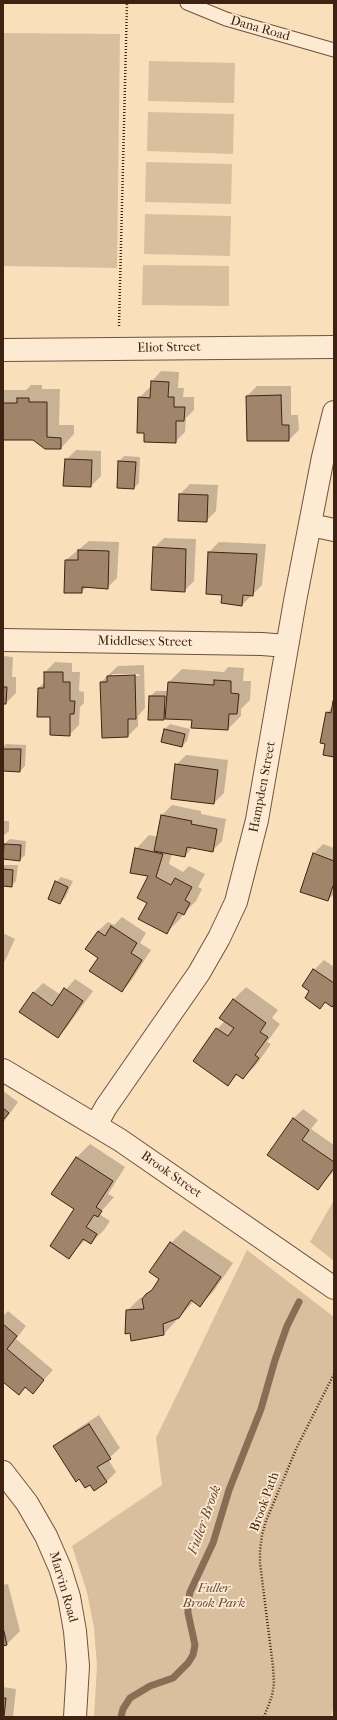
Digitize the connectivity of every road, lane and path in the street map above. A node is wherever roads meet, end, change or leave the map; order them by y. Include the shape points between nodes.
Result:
1 (127, 3) edge
2 (187, 3) edge
3 (334, 50) edge
4 (334, 347) edge
5 (119, 349) junction
6 (3, 350) edge
7 (334, 412) edge
8 (311, 525) junction
9 (334, 530) edge
10 (3, 640) edge
11 (287, 646) junction
12 (3, 1070) edge
13 (96, 1125) junction
14 (334, 1288) edge
15 (334, 1374) edge
16 (3, 1472) edge
17 (76, 1717) edge
18 (264, 1717) edge

1 - 5 path
2 - 3 lane, Dana Road via 226,19
4 - 5 street, Eliot Street
5 - 6 street, Eliot Street
7 - 8 street, Hampden Street
8 - 9 street
8 - 11 street, Hampden Street
10 - 11 street, Middlesex Street
11 - 13 street, Hampden Street via 257,820 234,908 199,973
12 - 13 street, Brook Street
13 - 14 street, Brook Street
15 - 18 path, Brook Path via 296,1446 262,1536 260,1563 274,1683
16 - 17 street, Marvin Road via 27,1503 46,1536 69,1597 78,1666

